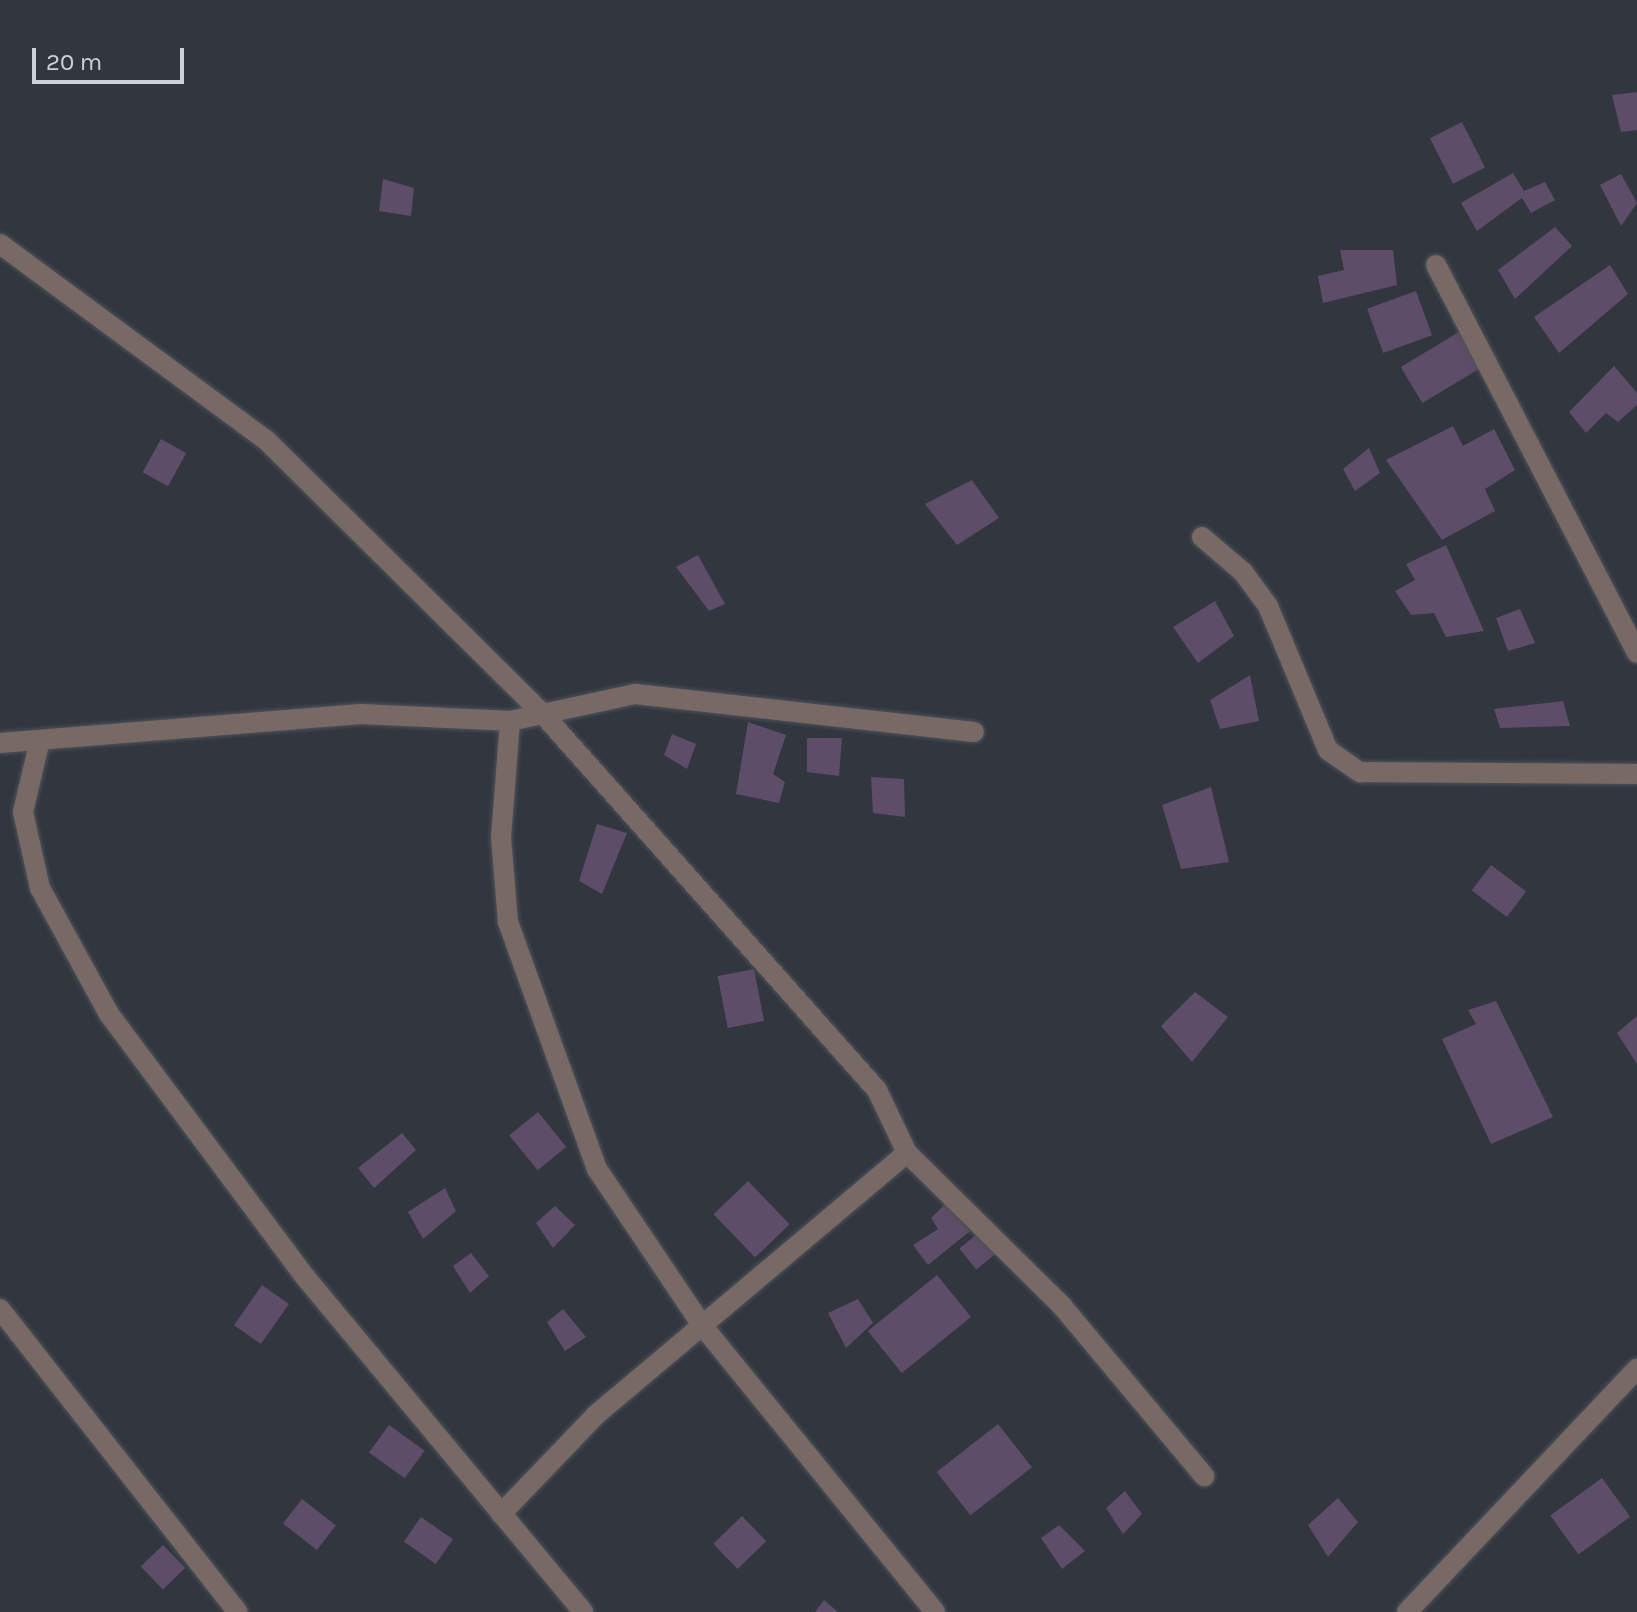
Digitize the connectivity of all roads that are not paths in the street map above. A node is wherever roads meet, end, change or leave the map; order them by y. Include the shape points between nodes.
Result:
1 (0, 244) edge
2 (1436, 265) dead end
3 (1202, 537) dead end
4 (1637, 653) edge
5 (543, 714) junction
6 (510, 721) junction
7 (974, 732) dead end
8 (40, 740) junction
9 (0, 743) edge
10 (1637, 774) edge
11 (907, 1153) junction
12 (0, 1309) edge
13 (701, 1324) junction
14 (1637, 1369) edge
15 (1204, 1476) dead end
16 (501, 1514) junction
17 (238, 1612) edge
18 (583, 1612) edge
19 (935, 1612) edge
20 (1407, 1612) edge

1 - 5 street via 266,440
2 - 4 street
3 - 10 street via 1243,572 1268,606 1328,750 1360,772
5 - 6 street
5 - 7 street via 635,694
5 - 11 street via 877,1090
6 - 8 street via 361,714
6 - 13 street via 501,837 508,922 597,1169
8 - 9 street
8 - 16 street via 23,812 40,888 109,1014 306,1278
11 - 13 street
11 - 15 street via 1062,1306
12 - 17 street
13 - 16 street via 597,1414
13 - 19 street
14 - 20 street
16 - 18 street

